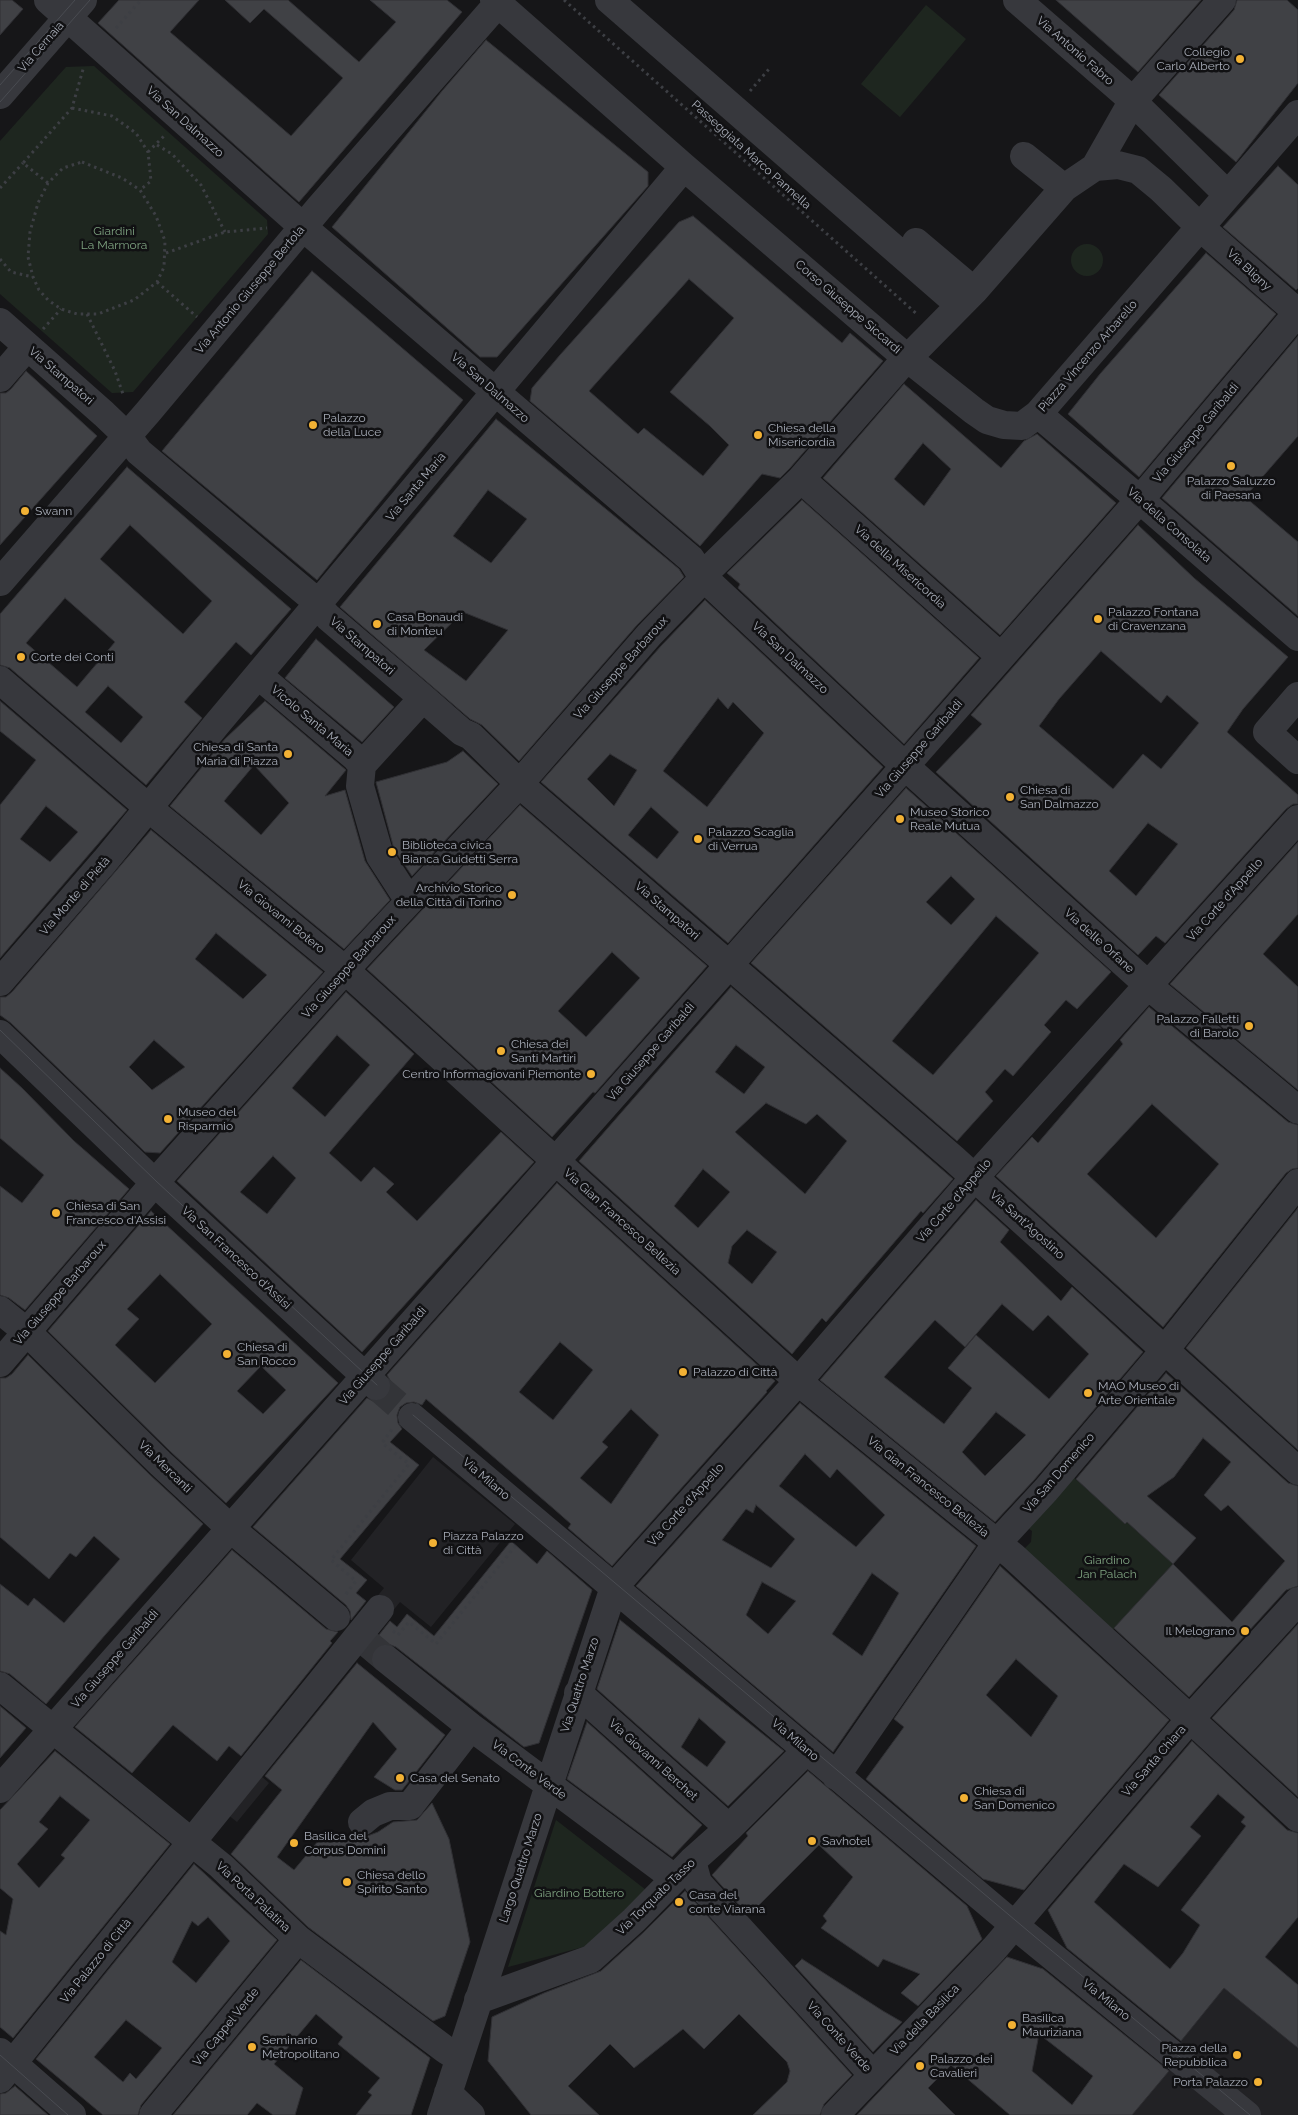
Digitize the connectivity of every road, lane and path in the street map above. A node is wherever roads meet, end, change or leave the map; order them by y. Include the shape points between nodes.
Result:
1 (140, 0) edge
2 (564, 0) edge
3 (609, 0) edge
4 (638, 0) edge
5 (1017, 0) edge
6 (1222, 0) edge
7 (502, 1) edge
8 (66, 6) edge
9 (111, 34) dead end
10 (85, 62) dead end
11 (768, 69) dead end
12 (0, 95) edge
13 (746, 96) junction
14 (1132, 102) junction
15 (72, 108) junction
16 (1298, 114) edge
17 (148, 152) junction
18 (1024, 156) dead end
19 (23, 164) junction
20 (684, 167) junction
21 (1095, 167) junction
22 (48, 184) junction
23 (0, 188) edge
24 (1064, 188) junction
25 (140, 190) junction
26 (1228, 195) junction
27 (304, 226) junction
28 (1200, 227) junction
29 (267, 228) dead end
30 (225, 232) junction
31 (166, 253) junction
32 (0, 259) edge
33 (33, 278) junction
34 (157, 282) junction
35 (974, 291) junction
36 (61, 309) junction
37 (1298, 313) edge
38 (87, 314) junction
39 (919, 316) dead end
40 (201, 321) dead end
41 (0, 322) edge
42 (34, 340) junction
43 (909, 359) junction
44 (0, 378) edge
45 (495, 393) junction
46 (124, 400) dead end
47 (1038, 414) junction
48 (127, 436) junction
49 (801, 479) junction
50 (1139, 499) junction
51 (703, 577) junction
52 (0, 582) edge
53 (318, 606) junction
54 (1298, 637) edge
55 (1000, 656) junction
56 (258, 675) junction
57 (0, 680) edge
58 (1298, 696) edge
59 (423, 698) junction
60 (1298, 760) edge
61 (362, 765) junction
62 (905, 766) junction
63 (520, 783) junction
64 (148, 807) junction
65 (1298, 819) edge
66 (409, 901) junction
67 (729, 964) junction
68 (345, 970) junction
69 (0, 982) edge
70 (1148, 985) junction
71 (0, 1034) edge
72 (1298, 1110) edge
73 (554, 1161) junction
74 (974, 1178) junction
75 (155, 1183) junction
76 (1298, 1183) edge
77 (0, 1310) edge
78 (27, 1332) junction
79 (1164, 1351) junction
80 (0, 1363) edge
81 (798, 1381) junction
82 (370, 1382) junction
83 (404, 1420) joint
84 (1298, 1472) edge
85 (230, 1528) junction
86 (997, 1543) junction
87 (614, 1586) junction
88 (1298, 1601) edge
89 (380, 1610) dead end
90 (358, 1630) junction
91 (0, 1686) edge
92 (578, 1693) junction
93 (1191, 1718) junction
94 (471, 1727) junction
95 (53, 1730) junction
96 (807, 1750) junction
97 (836, 1776) junction
98 (548, 1785) junction
99 (0, 1789) edge
100 (1298, 1818) edge
101 (362, 1822) dead end
102 (729, 1828) junction
103 (191, 1842) junction
104 (683, 1870) junction
105 (1014, 1925) junction
106 (298, 1939) junction
107 (478, 2000) junction
108 (459, 2058) junction
109 (4, 2065) edge
110 (873, 2076) junction
111 (444, 2104) edge
112 (72, 2115) edge
113 (153, 2115) edge
114 (471, 2115) edge
115 (835, 2115) edge
116 (1247, 2115) edge

1 - 9 path
2 - 39 path, Passeggiata Marco Pannella
3 - 35 street via 950,296
4 - 13 street
5 - 14 street, Via Antonio Fabro
6 - 14 street
7 - 20 street, Corso Giuseppe Siccardi
7 - 27 street, Via Antonio Giuseppe Bertola
7 - 43 street, Corso Giuseppe Siccardi via 908,345
8 - 12 street, Via Cernaia
8 - 27 street, Via San Dalmazzo
10 - 15 path
11 - 13 path
13 - 35 street
14 - 21 street
14 - 26 street
15 - 17 path via 112,116 136,133
15 - 19 path
16 - 26 street, Piazza Vincenzo Arbarello
17 - 25 path via 151,181
17 - 30 path via 157,145 172,154 201,185
18 - 24 street
19 - 22 path
19 - 23 path
20 - 43 street, Corso Giuseppe Siccardi
20 - 45 street, Via Santa Maria
21 - 24 street
21 - 28 street via 1118,165 1138,170
22 - 25 path via 63,168 82,162 122,178
22 - 33 path via 38,203 30,232 28,257
24 - 35 street
25 - 31 path via 156,216
26 - 28 street, Piazza Vincenzo Arbarello
27 - 45 street, Via San Dalmazzo
27 - 48 street, Via Antonio Giuseppe Bertola
28 - 37 street, Via Bligny
28 - 47 street, Piazza Vincenzo Arbarello
29 - 30 path
30 - 31 path
31 - 34 path
32 - 33 path via 11,272
33 - 36 path via 39,290
34 - 38 path via 134,300 98,314
34 - 40 path
35 - 43 street
36 - 38 path
36 - 42 path
37 - 50 street, Via Giuseppe Garibaldi
38 - 46 path via 122,387
41 - 42 street, Via Stampatori
42 - 44 street
42 - 48 street, Via Stampatori
43 - 47 street, Piazza Vincenzo Arbarello via 987,420 1022,426
43 - 49 street, Via Giuseppe Barbaroux
45 - 51 street, Via San Dalmazzo via 691,559
45 - 53 street, Via Santa Maria
47 - 50 street, Via della Consolata
48 - 52 street, Via Antonio Giuseppe Bertola
48 - 53 street, Via Stampatori via 139,452
49 - 51 street, Via Giuseppe Barbaroux
49 - 55 street, Via della Misericordia
50 - 54 street, Via della Consolata
50 - 55 street, Via Giuseppe Garibaldi
51 - 62 street, Via San Dalmazzo
51 - 63 street, Via Giuseppe Barbaroux
53 - 56 street, Via Santa Maria
53 - 59 street, Via Stampatori
55 - 62 street, Via Giuseppe Garibaldi
56 - 61 street, Vicolo Santa Maria
56 - 64 street, Via Santa Maria
57 - 64 street, Via Giovanni Botero
58 - 60 street via 1267,732
59 - 61 street
59 - 63 street, Via Stampatori via 471,736
61 - 66 street, Vicolo Santa Maria via 360,786 380,856
62 - 67 street, Via Giuseppe Garibaldi
62 - 70 street, Via delle Orfane
63 - 66 street, Via Giuseppe Barbaroux
63 - 67 street, Via Stampatori
64 - 68 street, Via Giovanni Botero
64 - 69 street, Via Monte di Pietà
65 - 70 street, Via Corte d'Appello
66 - 68 street, Via Giuseppe Barbaroux
67 - 73 street, Via Giuseppe Garibaldi
67 - 74 street, Via Sant'Agostino
68 - 73 street, Via Giovanni Botero
68 - 75 street, Via Giuseppe Barbaroux
70 - 72 street, Via delle Orfane
70 - 74 street, Via Corte d'Appello
71 - 75 street, Via San Francesco d'Assisi
73 - 81 street, Via Gian Francesco Bellezia
73 - 82 street, Via Giuseppe Garibaldi
74 - 79 street, Via Sant'Agostino
74 - 81 street, Via Corte d'Appello
75 - 78 street, Via Giuseppe Barbaroux
75 - 82 street, Via San Francesco d'Assisi
76 - 79 street, Via San Domenico
77 - 78 street, Via Mercanti
78 - 80 street, Via Giuseppe Barbaroux
78 - 85 street, Via Mercanti
79 - 84 street, Via Sant'Agostino
79 - 86 street, Via San Domenico
81 - 86 street, Via Gian Francesco Bellezia
81 - 87 street, Via Corte d'Appello
82 - 85 street, Via Giuseppe Garibaldi
83 - 87 street, Via Milano
83 - 90 path via 382,1443 410,1464 331,1560 356,1581 346,1594
85 - 90 street, Via Mercanti
85 - 95 street, Via Giuseppe Garibaldi
86 - 93 street, Via Gian Francesco Bellezia
86 - 97 street, Via San Domenico
87 - 92 street, Via Quattro Marzo
87 - 96 street, Via Milano
88 - 93 street, Via Santa Chiara
89 - 90 street
90 - 94 street, Via Conte Verde
90 - 103 street, Via Palazzo di Città
91 - 95 street, Via Porta Palatina
92 - 98 street, Via Quattro Marzo
92 - 102 street, Via Giovanni Berchet
93 - 100 street, Via Gian Francesco Bellezia
93 - 105 street, Via Santa Chiara
94 - 98 street, Via Conte Verde
94 - 101 street via 410,1806 390,1806
95 - 99 street, Via Giuseppe Garibaldi
95 - 103 street, Via Porta Palatina
96 - 97 street, Via Milano
96 - 102 street, Via Torquato Tasso
97 - 105 street, Via Milano
98 - 104 street, Via Conte Verde
98 - 107 street, Largo Quattro Marzo
102 - 104 street, Via Torquato Tasso
103 - 106 street, Via Porta Palatina
103 - 109 street, Via Palazzo di Città
104 - 107 street, Via Torquato Tasso via 591,1959
104 - 110 street, Via Conte Verde
105 - 110 street, Via della Basilica
105 - 116 street, Via Milano
106 - 108 street, Via Porta Palatina
106 - 113 street, Via Cappel Verde
107 - 108 street
108 - 111 street
109 - 112 street
110 - 115 street, Via della Basilica
111 - 114 street

